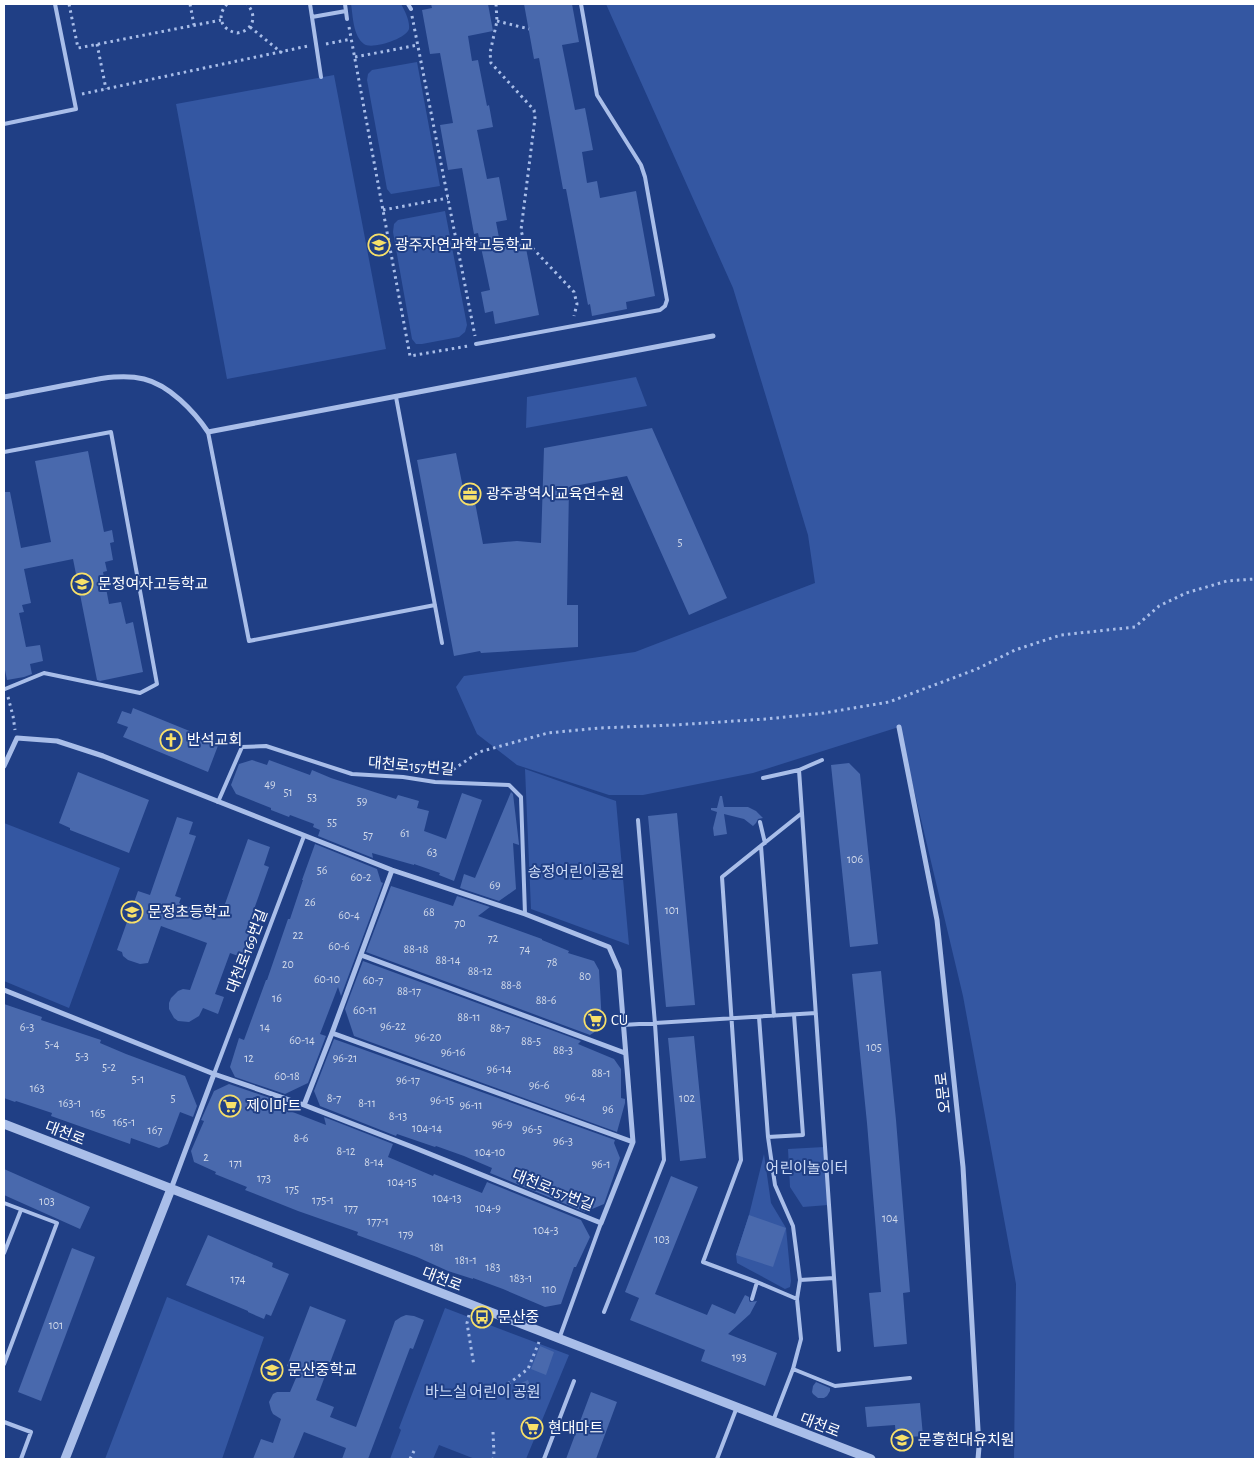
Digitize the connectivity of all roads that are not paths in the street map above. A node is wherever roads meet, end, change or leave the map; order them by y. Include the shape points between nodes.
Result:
1 (55, 4) edge
2 (310, 4) edge
3 (345, 4) edge
4 (408, 4) edge
5 (582, 4) edge
6 (411, 9) road end
7 (346, 11) junction
8 (312, 17) junction
9 (348, 19) road end
10 (321, 77) dead end
11 (4, 124) edge
12 (713, 336) dead end
13 (476, 344) road end
14 (4, 397) edge
15 (396, 397) junction
16 (208, 432) junction
17 (4, 452) edge
18 (435, 605) junction
19 (442, 643) dead end
20 (4, 683) edge
21 (4, 689) edge
22 (899, 727) dead end
23 (822, 760) dead end
24 (4, 766) edge
25 (799, 770) junction
26 (763, 778) dead end
27 (218, 802) junction
28 (802, 813) junction
29 (638, 820) dead end
30 (760, 822) dead end
31 (304, 836) junction
32 (765, 843) junction
33 (761, 846) junction
34 (392, 870) junction
35 (524, 914) junction
36 (361, 955) junction
37 (4, 990) edge
38 (816, 1013) junction
39 (794, 1015) junction
40 (774, 1016) junction
41 (760, 1017) junction
42 (732, 1019) junction
43 (655, 1024) junction
44 (623, 1026) junction
45 (332, 1033) junction
46 (625, 1053) junction
47 (214, 1074) junction
48 (304, 1105) junction
49 (4, 1124) edge
50 (768, 1137) junction
51 (633, 1142) junction
52 (171, 1189) junction
53 (4, 1203) edge
54 (21, 1210) junction
55 (601, 1223) junction
56 (4, 1253) edge
57 (834, 1278) junction
58 (800, 1280) junction
59 (757, 1282) junction
60 (752, 1298) dead end
61 (797, 1299) junction
62 (604, 1312) dead end
63 (559, 1339) junction
64 (839, 1350) dead end
65 (4, 1364) edge
66 (793, 1369) junction
67 (910, 1378) dead end
68 (574, 1381) dead end
69 (737, 1407) junction
70 (773, 1421) junction
71 (4, 1422) edge
72 (21, 1459) edge
73 (65, 1459) edge
74 (544, 1459) edge
75 (717, 1459) edge
76 (871, 1459) edge
77 (978, 1459) edge

1 - 11 lane via 76,109
2 - 8 lane
3 - 7 lane
4 - 6 lane
5 - 13 lane via 597,94 641,165 645,177 667,300 660,310
7 - 8 lane
7 - 9 lane
8 - 10 lane
12 - 15 street
14 - 16 street via 102,378 128,376 146,379 167,389 200,419
15 - 16 street
15 - 18 lane
16 - 18 lane via 249,641
17 - 21 lane via 111,432 157,684 140,693 44,673
18 - 19 lane
20 - 21 lane
22 - 77 street, 오문로 via 937,920 963,1168
23 - 25 lane
24 - 27 street, 대천로157번길 via 17,738 57,741
25 - 26 lane
25 - 28 lane
27 - 31 street, 대천로157번길
27 - 35 lane, 대천로157번길 via 242,747 266,746 352,774 509,785 520,797
28 - 32 lane
28 - 38 lane
29 - 43 lane
30 - 32 lane
31 - 34 street, 대천로157번길
31 - 47 lane, 대천로169번길
32 - 33 lane
33 - 40 lane
33 - 42 lane via 722,877
34 - 35 street, 대천로157번길
34 - 36 street
35 - 44 street, 대천로157번길 via 610,947 619,970
36 - 45 street
36 - 46 street
37 - 47 street
38 - 39 lane
38 - 57 lane
39 - 40 lane
39 - 50 lane via 803,1135
40 - 41 lane
41 - 42 lane
41 - 50 lane
42 - 43 lane
42 - 59 lane via 741,1160 703,1262
43 - 44 lane
43 - 62 lane via 664,1160
44 - 46 street, 대천로157번길
45 - 48 street
45 - 51 street
46 - 51 street, 대천로157번길
47 - 48 street
47 - 52 street, 대천로169번길
48 - 55 street, 대천로157번길
49 - 52 street, 대천로
50 - 58 lane via 775,1185 793,1226
51 - 55 street, 대천로157번길
52 - 63 street, 대천로
52 - 73 street
53 - 54 lane
54 - 56 lane
54 - 65 lane via 57,1223
55 - 63 lane
57 - 58 lane
57 - 64 lane
58 - 61 lane
59 - 60 lane
59 - 61 lane
61 - 66 lane via 801,1339
63 - 69 street, 대천로
66 - 67 lane via 835,1386
66 - 70 lane
68 - 74 lane
69 - 70 street, 대천로
69 - 75 lane
70 - 76 street, 대천로
71 - 72 lane via 31,1432

